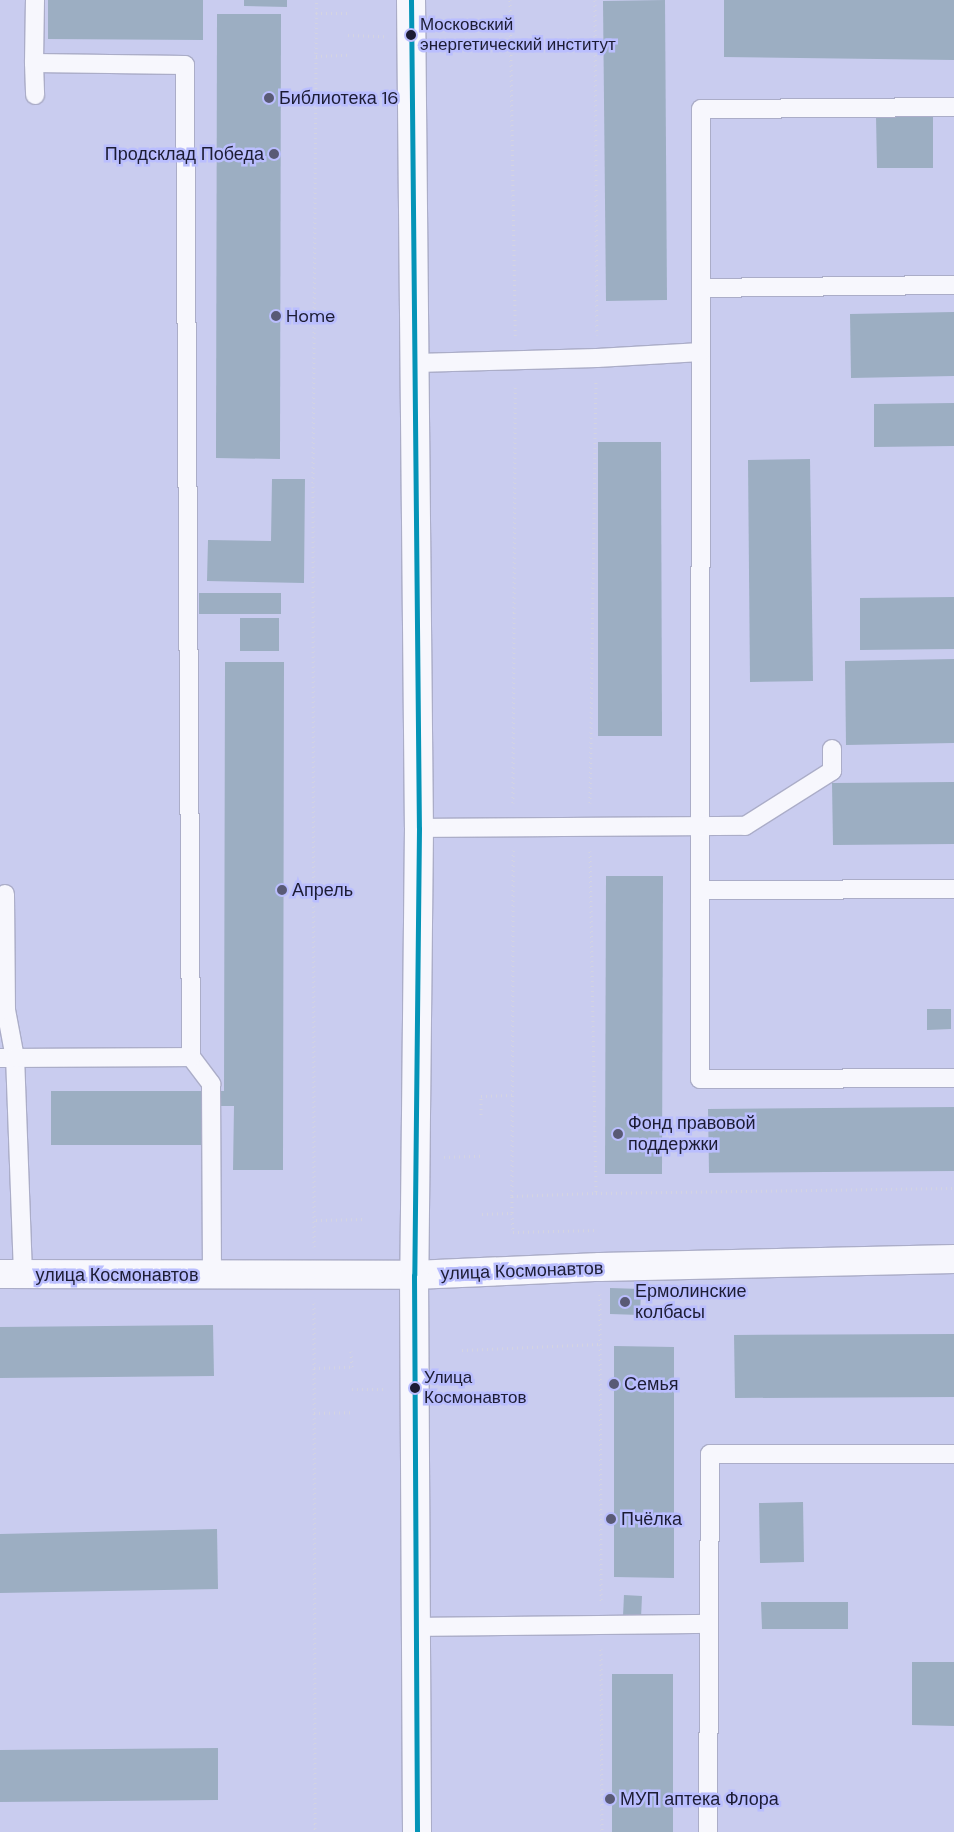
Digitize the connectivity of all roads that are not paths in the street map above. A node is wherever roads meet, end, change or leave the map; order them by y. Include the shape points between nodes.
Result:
1 (35, 0) edge
2 (411, 0) edge
3 (34, 63) junction
4 (35, 96) dead end
5 (954, 106) edge
6 (954, 284) edge
7 (701, 288) junction
8 (701, 352) junction
9 (416, 363) junction
10 (832, 749) dead end
11 (700, 826) junction
12 (419, 828) junction
13 (954, 889) edge
14 (700, 890) junction
15 (5, 894) dead end
16 (191, 1057) junction
17 (8, 1058) edge
18 (954, 1078) edge
19 (954, 1259) edge
20 (12, 1274) edge
21 (212, 1275) junction
22 (414, 1275) junction
23 (954, 1454) edge
24 (709, 1624) junction
25 (418, 1627) junction
26 (417, 1832) edge
27 (708, 1832) edge

1 - 3 lane
2 - 9 main road
3 - 4 lane
3 - 16 lane via 185,65
5 - 7 lane via 701,109
6 - 7 lane
7 - 8 lane
8 - 9 lane
8 - 11 lane
9 - 12 main road
10 - 11 lane via 832,771 745,826
11 - 12 lane
11 - 14 lane
12 - 22 main road
13 - 14 lane
14 - 18 lane via 700,1079
15 - 17 lane
16 - 17 lane
16 - 21 lane via 212,1084
17 - 20 lane
19 - 22 main road, улица Космонавтов
20 - 21 main road, улица Космонавтов
21 - 22 main road, улица Космонавтов
22 - 25 main road
23 - 24 lane via 710,1454
24 - 25 lane
24 - 27 lane
25 - 26 main road

